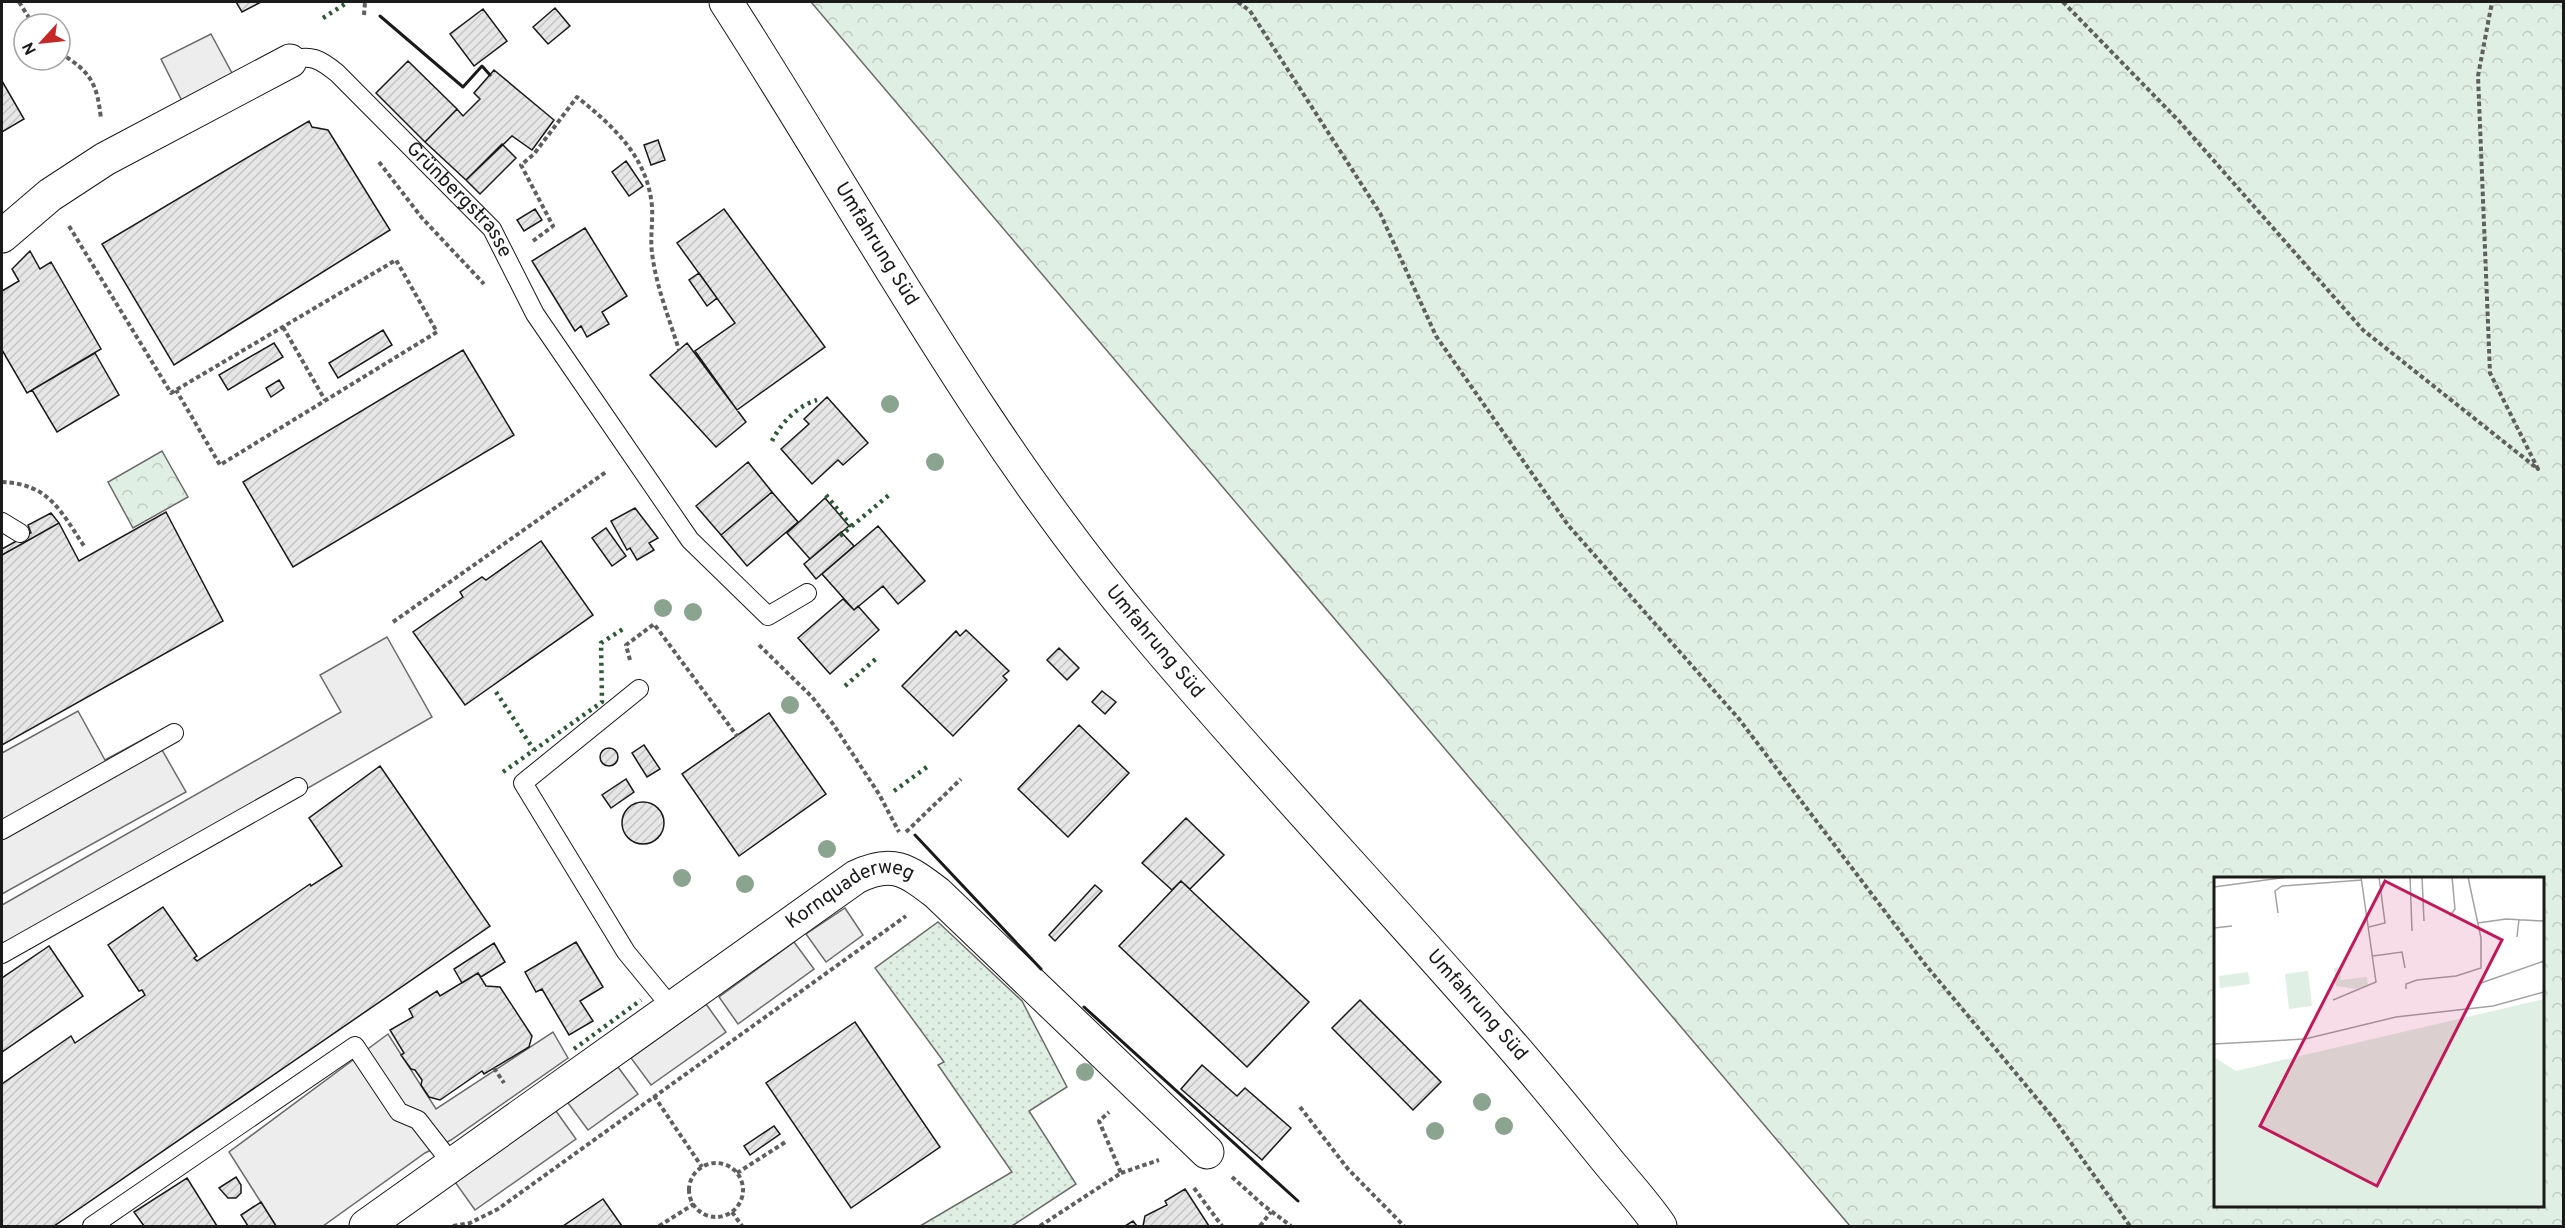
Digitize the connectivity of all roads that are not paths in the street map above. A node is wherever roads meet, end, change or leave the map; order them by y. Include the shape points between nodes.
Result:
1 (726, 2) edge
2 (290, 62) joint
3 (2, 236) edge
4 (2, 522) edge
5 (20, 533) dead end
6 (807, 593) dead end
7 (639, 689) road end
8 (174, 733) dead end
9 (298, 787) dead end
10 (2, 830) edge
11 (2, 954) edge
12 (672, 1008) junction
13 (453, 1165) junction
14 (1197, 1165) road end
15 (92, 1227) edge
16 (366, 1227) edge
17 (1660, 1227) edge

1 - 17 main road, Umfahrung Süd via 800,116 935,343 1084,557 1253,756 1527,1062
2 - 3 main road, Grünbergstrasse via 105,159 50,195
2 - 6 lane, Grünbergstrasse via 319,58 492,228 535,314 690,540 768,616
4 - 5 lane
7 - 12 lane via 523,783 626,952
8 - 10 lane
9 - 11 lane
12 - 13 main road, Kornquaderweg
12 - 14 main road, Kornquaderweg via 856,877 890,867 911,874 937,893 1136,1085
13 - 15 lane via 418,1120 399,1112 355,1047
13 - 16 main road, Kornquaderweg

